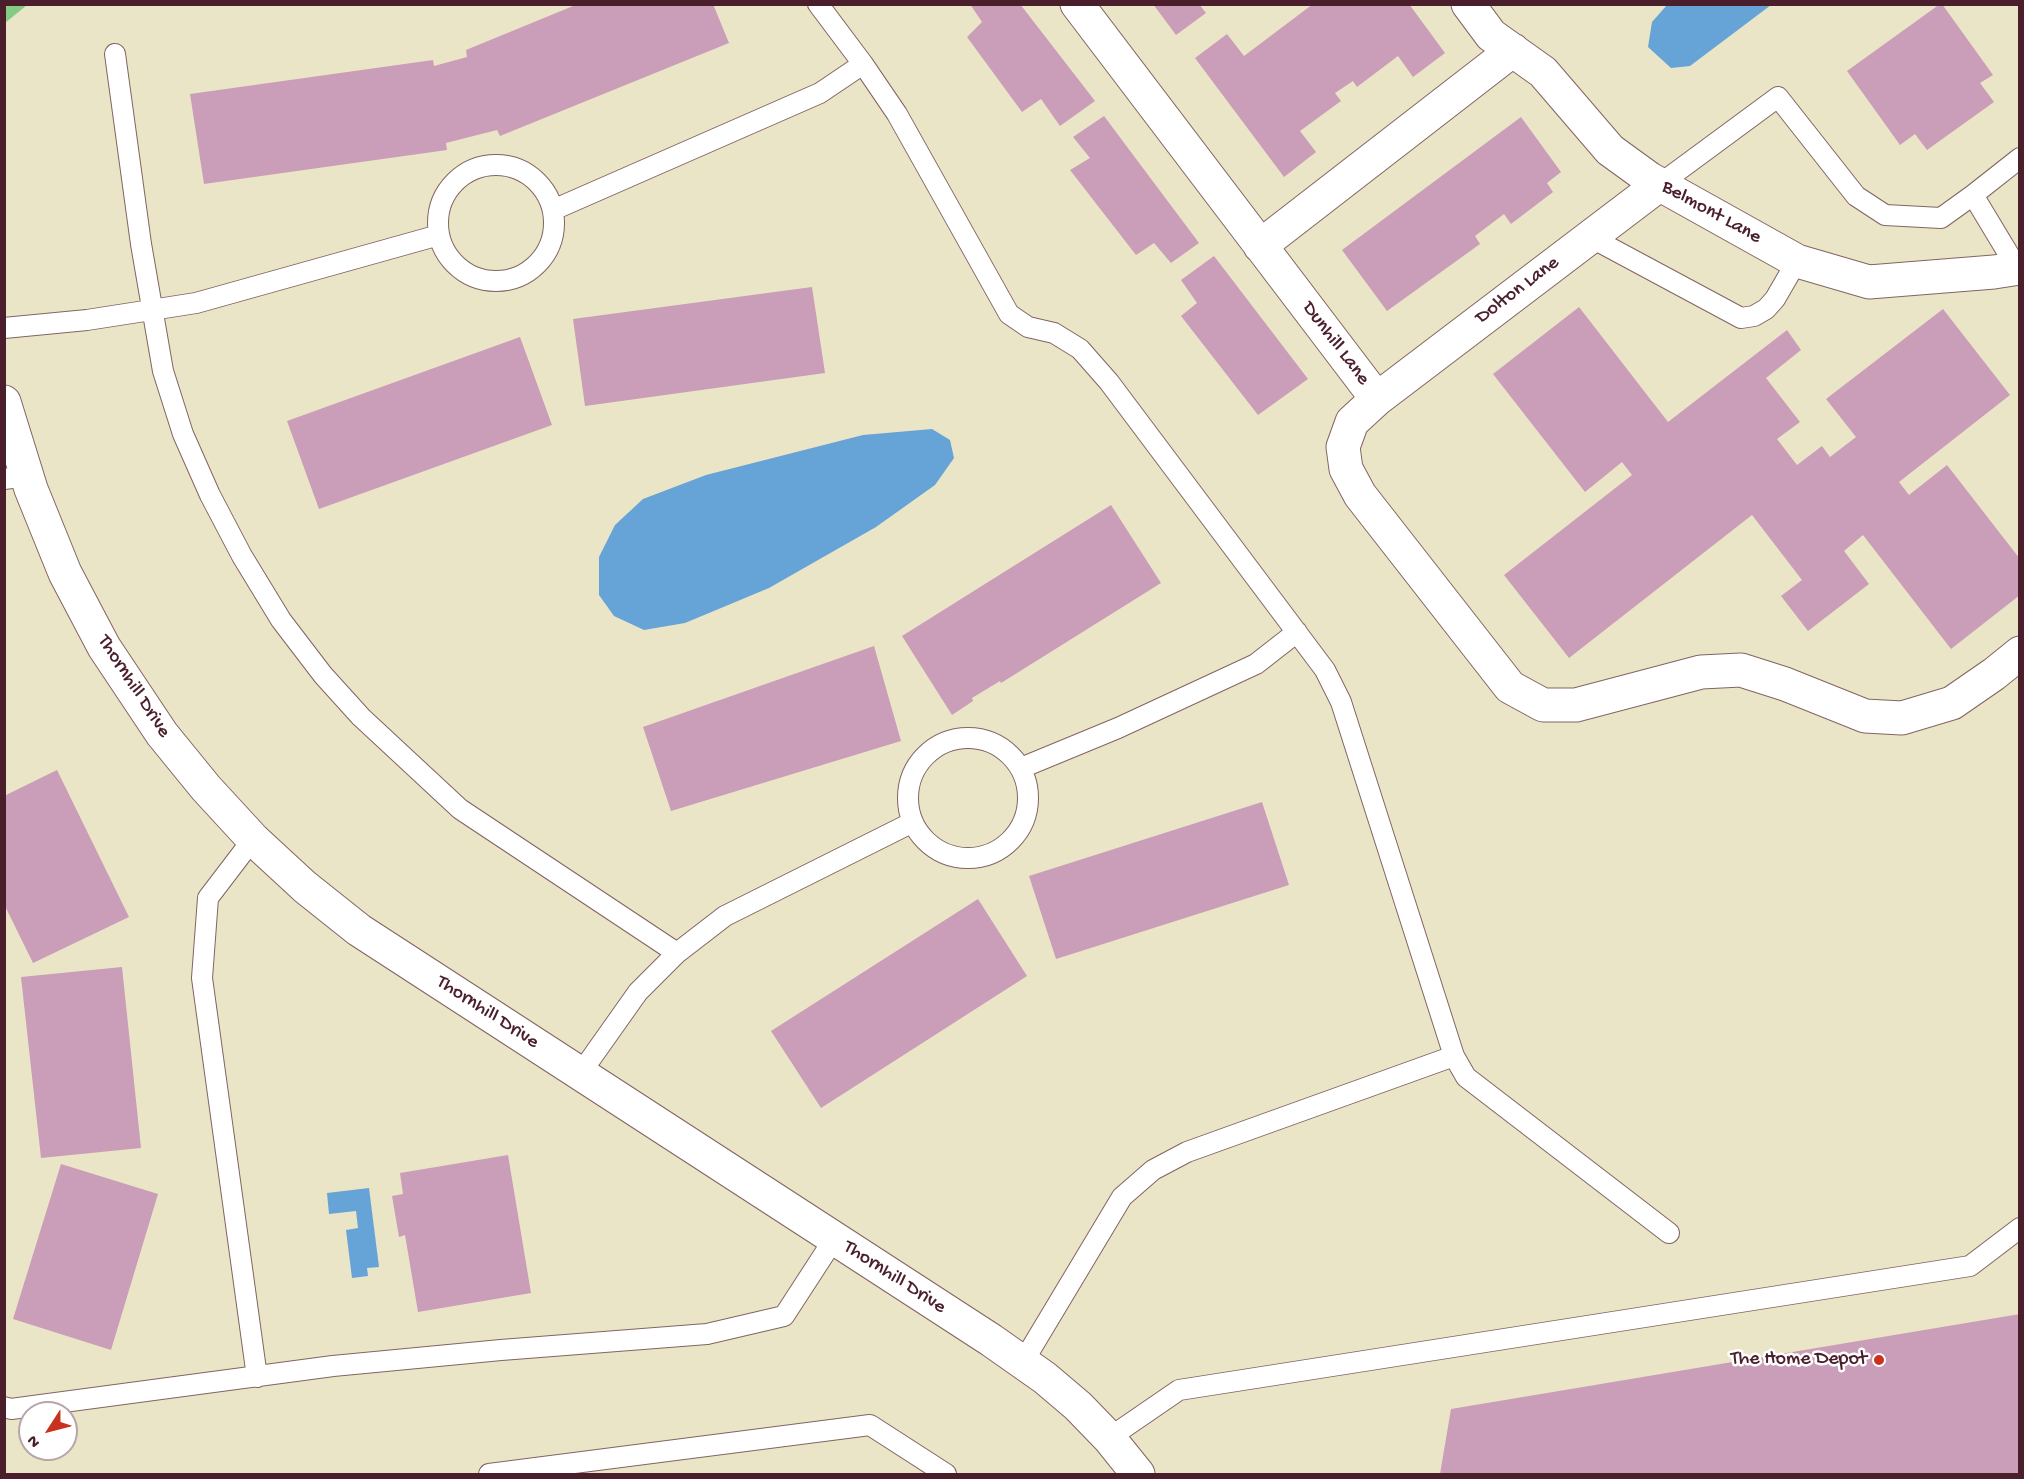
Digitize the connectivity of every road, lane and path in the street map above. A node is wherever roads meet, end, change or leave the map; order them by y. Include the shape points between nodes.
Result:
1 (818, 4) edge
2 (1077, 4) edge
3 (1468, 4) edge
4 (1513, 50) junction
5 (115, 54) dead end
6 (864, 64) junction
7 (2019, 158) edge
8 (1660, 184) junction
9 (1973, 195) junction
10 (553, 210) junction
11 (439, 235) junction
12 (1590, 237) junction
13 (1260, 246) junction
14 (1797, 261) junction
15 (2018, 268) edge
16 (152, 311) junction
17 (4, 328) edge
18 (1377, 399) junction
19 (4, 402) edge
20 (16, 477) edge
21 (1297, 632) junction
22 (2019, 653) edge
23 (1021, 768) junction
24 (913, 822) junction
25 (253, 840) junction
26 (676, 953) junction
27 (1454, 1056) junction
28 (580, 1074) junction
29 (2019, 1228) edge
30 (1669, 1233) dead end
31 (834, 1239) junction
32 (1023, 1362) junction
33 (257, 1377) junction
34 (4, 1407) edge
35 (1109, 1438) junction
36 (500, 1474) edge
37 (946, 1474) edge
38 (1138, 1474) edge

1 - 6 lane
2 - 13 street, Dunhill Lane
3 - 4 street, Belmont Lane via 1491,35
4 - 8 street, Belmont Lane via 1543,72 1610,150
4 - 13 street
5 - 16 lane
6 - 10 lane via 820,93
6 - 21 lane via 897,114 1009,314 1028,327 1053,333 1080,349
7 - 9 lane
8 - 9 lane via 1778,97 1856,196 1885,215 1941,218
8 - 12 street, Dolton Lane
8 - 14 street, Belmont Lane
9 - 15 lane
10 - 11 lane via 545,191 514,167 493,165 474,169 457,180 444,196 438,215
10 - 11 lane via 554,231 549,250 536,267 519,278 498,282 478,279 460,270 446,255
11 - 16 lane via 196,303
12 - 14 lane via 1741,318 1766,309
12 - 18 street, Dolton Lane
13 - 18 street, Dunhill Lane
14 - 15 street, Belmont Lane via 1869,282
16 - 17 lane
16 - 26 lane via 163,371 183,434 210,495 281,620 323,675 361,717 460,808
18 - 22 street, Dunhill Lane via 1352,422 1343,447 1346,469 1360,495 1510,687 1543,705 1576,705 1701,672 1741,670 1865,716 1902,718 1952,703
19 - 20 street, Thornhill Drive
20 - 25 street, Thornhill Drive via 104,647 162,734
21 - 23 lane via 1256,664
21 - 27 lane via 1325,670 1341,702
23 - 24 lane via 1008,752 991,742 971,737 951,739 932,749 918,764 909,783 908,803
23 - 24 lane via 1028,786 1029,806 1023,825 996,852 977,858 957,858 924,839
24 - 26 lane via 725,916
25 - 28 street, Thornhill Drive via 359,930
25 - 33 lane via 207,898 202,978
26 - 28 lane via 638,992
27 - 30 lane via 1466,1077
27 - 32 lane via 1187,1152 1153,1170 1122,1197
28 - 31 street, Thornhill Drive
29 - 35 lane via 1970,1266 1179,1390
31 - 32 street, Thornhill Drive
31 - 33 lane via 784,1316 707,1334 478,1352
32 - 35 street, Thornhill Drive via 1078,1406
33 - 34 lane
35 - 38 street, Thornhill Drive
36 - 37 lane via 870,1425

